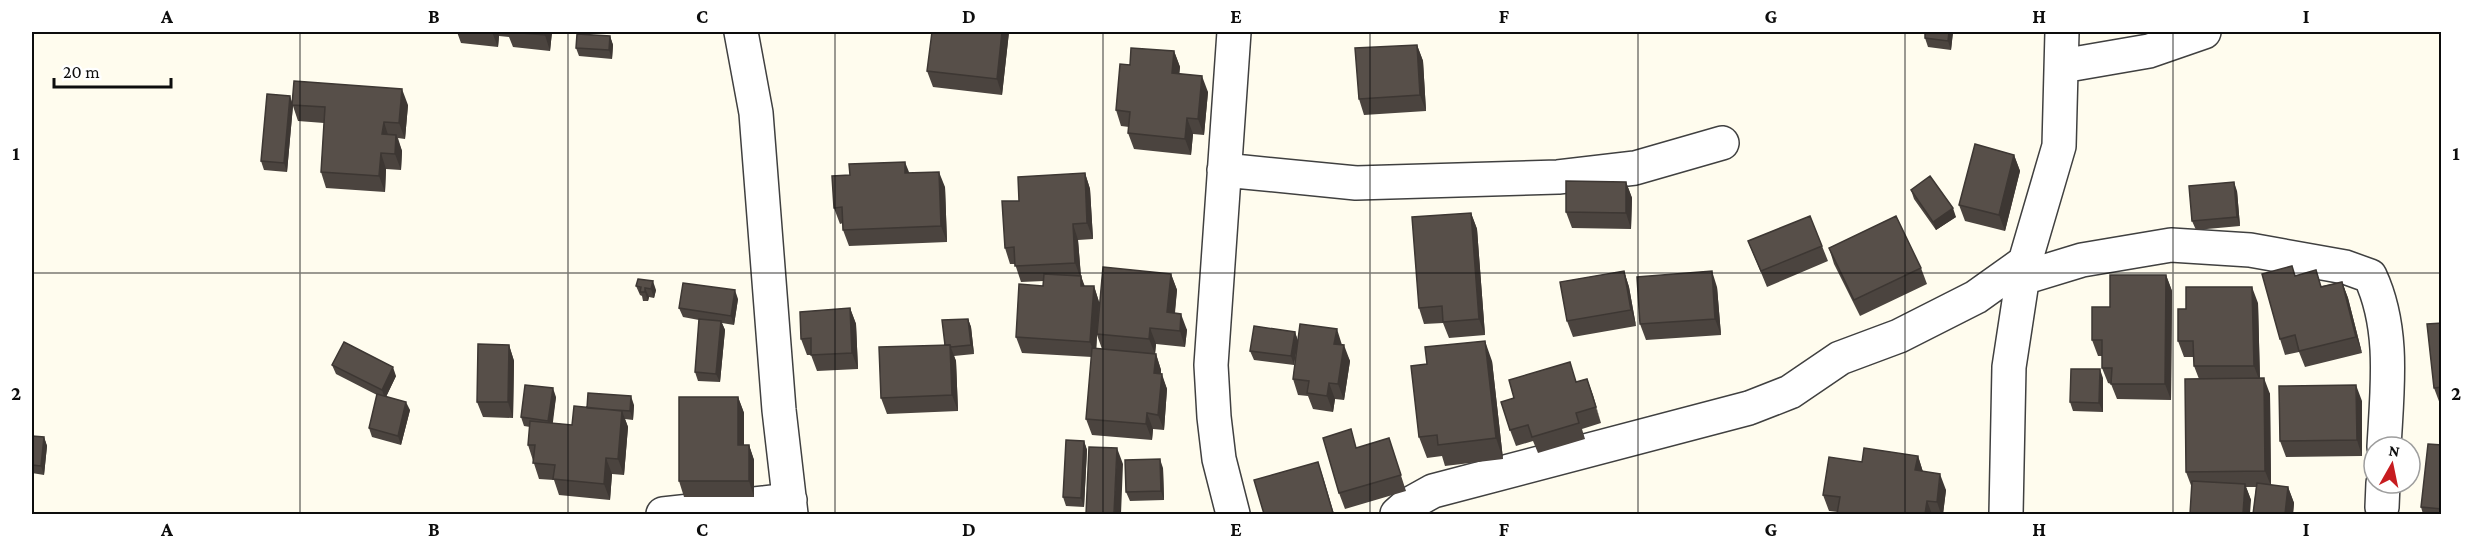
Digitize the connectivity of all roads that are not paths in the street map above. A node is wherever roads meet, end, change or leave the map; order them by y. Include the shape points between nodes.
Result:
1 (741, 32) edge
2 (1234, 32) edge
3 (2062, 32) edge
4 (2204, 32) edge
5 (2062, 66) junction
6 (1722, 142) dead end
7 (1224, 170) junction
8 (2024, 270) junction
9 (2384, 435) edge
10 (791, 507) edge
11 (663, 514) edge
12 (1233, 514) edge
13 (1397, 514) edge
14 (2006, 514) edge

1 - 10 street via 756,113 779,410
2 - 7 street
3 - 5 street
4 - 5 street via 2149,51
5 - 8 street via 2059,146
6 - 7 street via 1635,168 1558,177 1356,183
7 - 12 street via 1211,365 1219,459
8 - 9 street via 2171,244 2250,250 2345,267 2370,276 2378,294 2387,339
8 - 13 street via 1899,336 1840,358 1791,392 1749,408 1433,491
8 - 14 street via 2010,367
10 - 11 street

